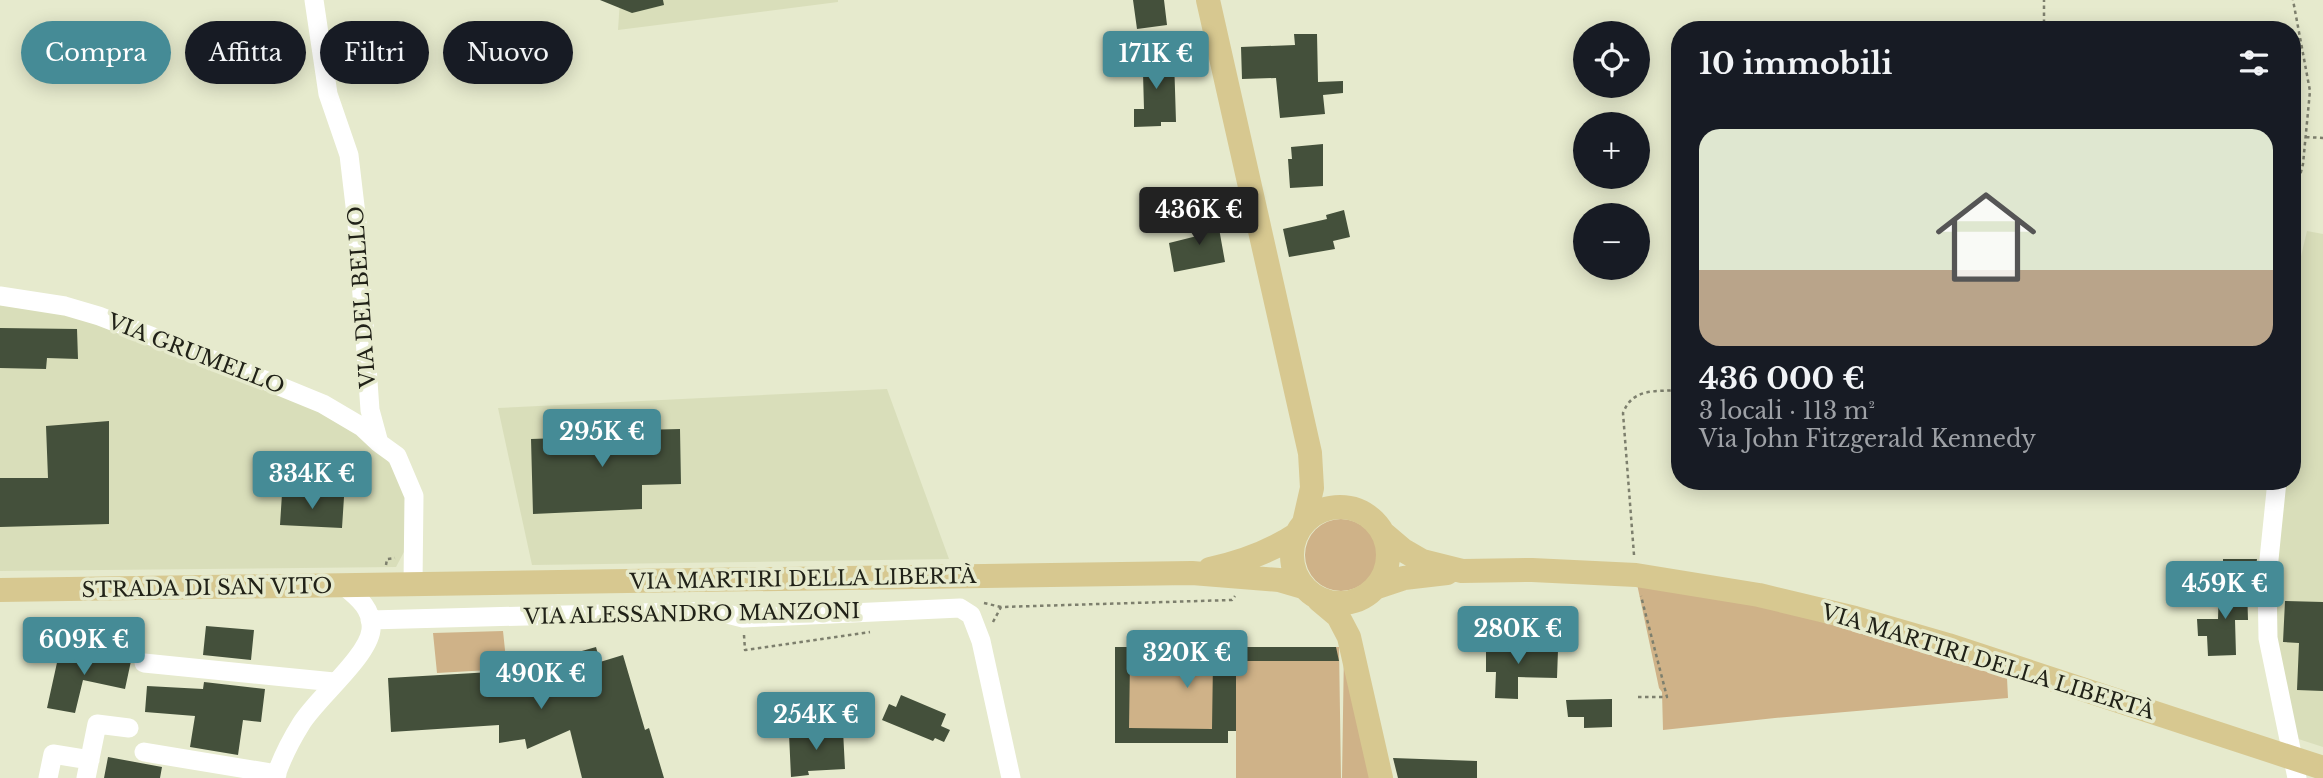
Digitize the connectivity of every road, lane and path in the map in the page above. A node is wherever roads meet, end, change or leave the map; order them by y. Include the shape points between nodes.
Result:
1 (314, 0) edge
2 (1208, 0) edge
3 (2044, 0) edge
4 (2293, 0) edge
5 (2044, 21) edge
6 (2297, 21) edge
7 (2301, 43) edge
8 (2305, 137) junction
9 (2323, 138) edge
10 (2301, 172) edge
11 (0, 296) edge
12 (1671, 391) edge
13 (379, 443) junction
14 (1310, 453) junction
15 (2277, 490) edge
16 (1347, 507) junction
17 (1301, 528) junction
18 (1383, 533) junction
19 (1462, 571) junction
20 (1192, 573) junction
21 (1636, 575) junction
22 (1240, 578) junction
23 (413, 584) junction
24 (345, 587) junction
25 (0, 590) edge
26 (1373, 591) junction
27 (1311, 593) junction
28 (982, 603) dead end
29 (1001, 607) junction
30 (370, 620) junction
31 (879, 630) dead end
32 (981, 641) junction
33 (745, 650) dead end
34 (144, 663) dead end
35 (1357, 670) junction
36 (334, 682) junction
37 (1638, 697) dead end
38 (128, 728) dead end
39 (144, 752) dead end
40 (2305, 767) edge
41 (88, 769) edge
42 (276, 776) edge
43 (48, 778) edge
44 (1011, 778) edge
45 (1381, 778) edge

1 - 13 street, VIA DEL BELLO via 328,94 349,155 370,411
2 - 14 main road
3 - 5 path
4 - 6 path
7 - 8 path via 2310,91
8 - 9 path
8 - 10 path
11 - 13 street, VIA GRUMELLO via 99,316 247,373 323,404
12 - 21 path via 1635,396 1623,413
13 - 23 street, VIA DEL BELLO via 397,456 414,496
14 - 16 main road
14 - 17 main road via 1312,488
15 - 40 street via 2267,579 2268,638
16 - 17 main road via 1324,510
16 - 18 main road via 1368,516
17 - 20 main road, VIA MARTIRI DELLA LIBERTÀ via 1278,547 1240,563
17 - 27 main road via 1292,547 1292,561 1296,575
18 - 19 main road, VIA MARTIRI DELLA LIBERTÀ via 1422,561
18 - 26 main road via 1388,564
19 - 21 main road, VIA MARTIRI DELLA LIBERTÀ
19 - 26 main road via 1404,578
20 - 22 main road, VIA MARTIRI DELLA LIBERTÀ
20 - 23 main road, VIA MARTIRI DELLA LIBERTÀ
21 - 37 path via 1667,697
21 - 40 main road, VIA MARTIRI DELLA LIBERTÀ via 1855,618 1948,645
22 - 27 main road, VIA MARTIRI DELLA LIBERTÀ via 1279,580
22 - 29 path via 1240,589 1232,600
23 - 24 main road, STRADA DI SAN VITO
24 - 25 main road, STRADA DI SAN VITO
24 - 30 street via 369,611
26 - 27 main road via 1353,602 1336,604
26 - 35 main road via 1361,625
27 - 35 main road via 1333,610 1344,626
28 - 29 path
29 - 32 path via 993,621 992,640
30 - 32 street, VIA ALESSANDRO MANZONI via 715,611 743,618 960,608 971,615
30 - 36 street via 371,632 358,658
31 - 33 path, VIA ALESSANDRO MANZONI
32 - 44 street, VIA ALESSANDRO MANZONI
34 - 36 street
35 - 45 main road
36 - 42 street via 301,724
38 - 41 street via 97,724
39 - 42 street
41 - 43 street via 53,754

